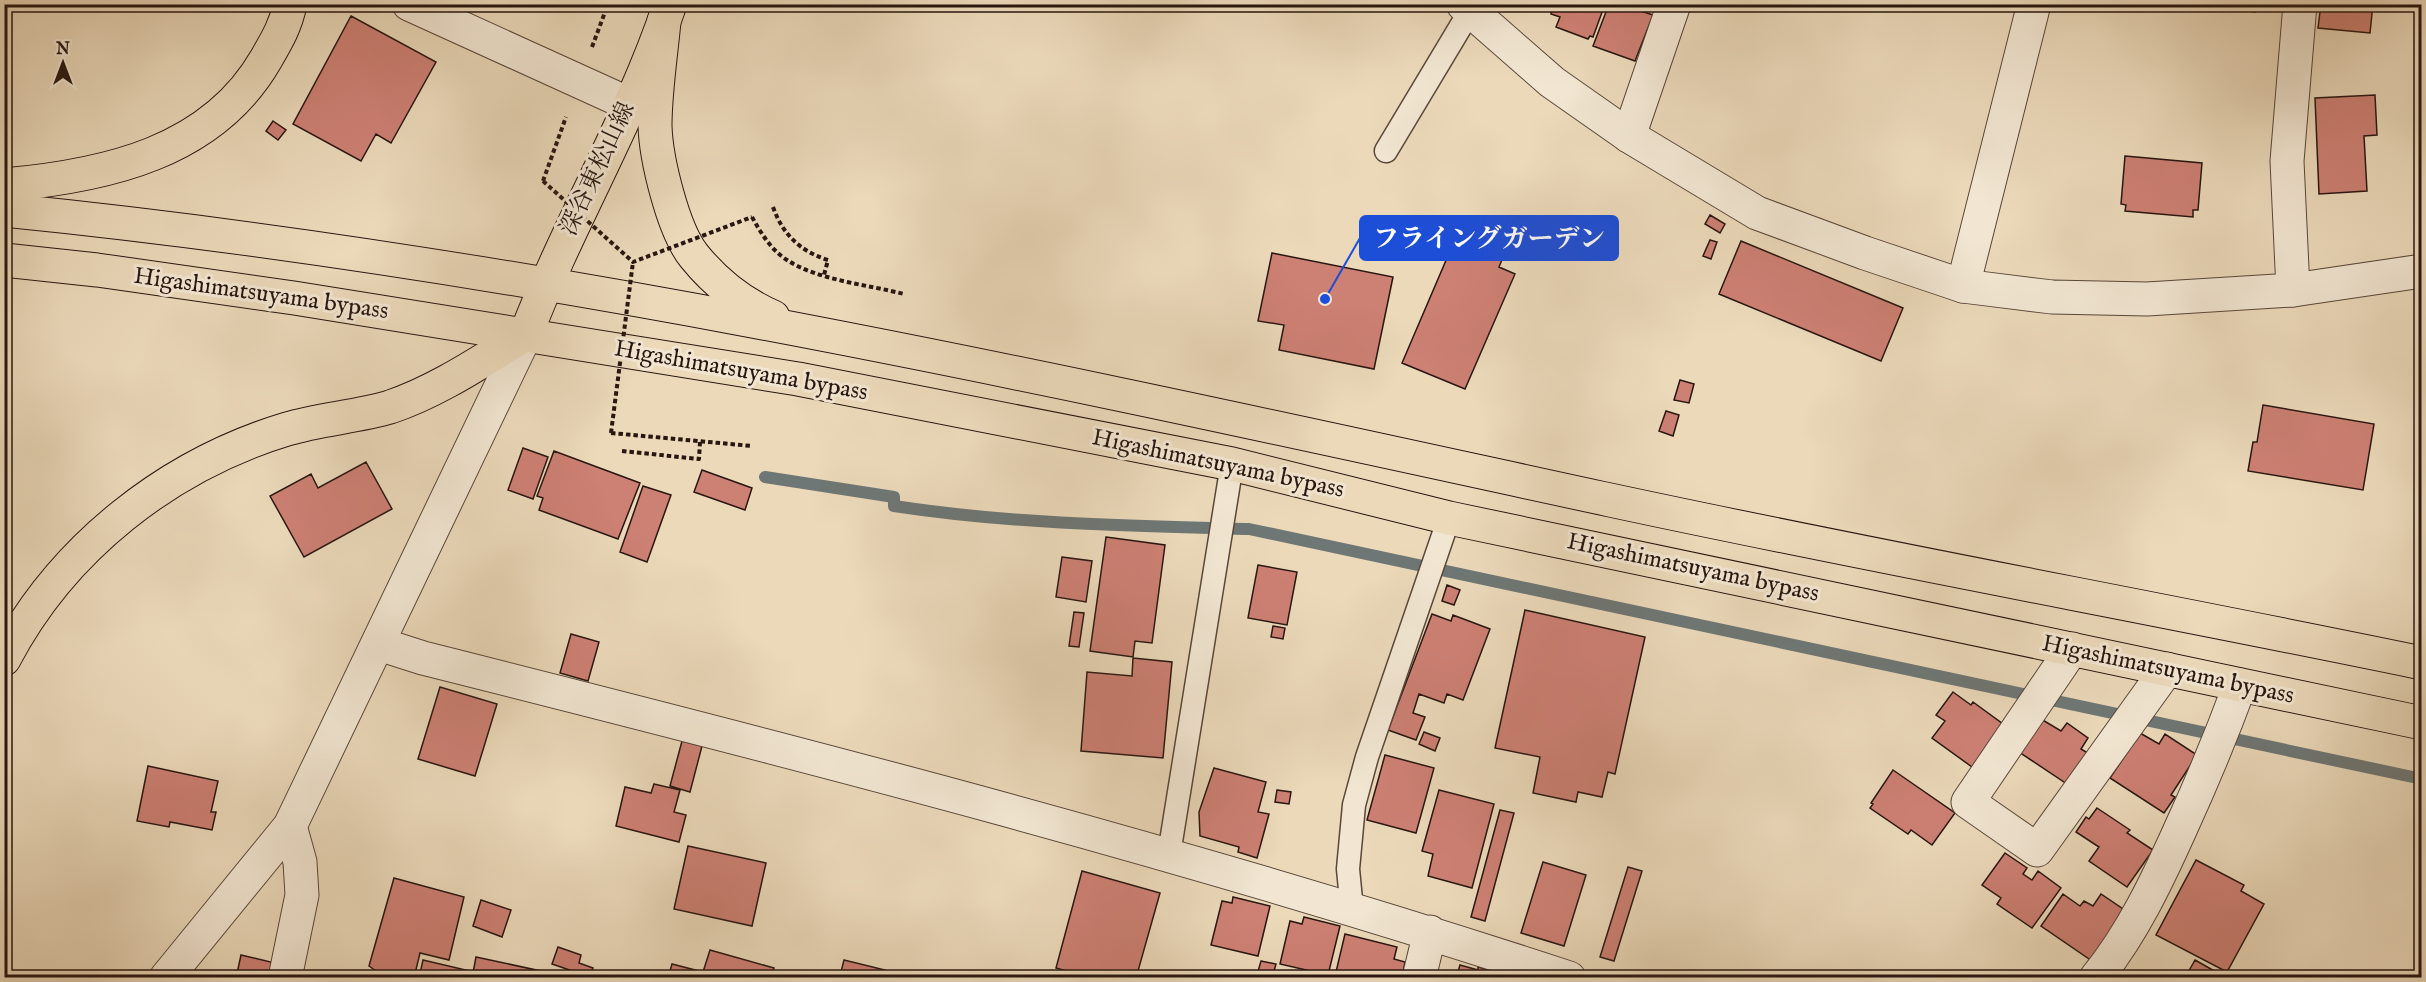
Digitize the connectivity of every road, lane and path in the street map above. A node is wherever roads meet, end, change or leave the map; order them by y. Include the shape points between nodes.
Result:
1 (290, 4) edge
2 (409, 4) edge
3 (1674, 4) edge
4 (2034, 4) edge
5 (2300, 4) edge
6 (1467, 8) edge
7 (667, 13) edge
8 (629, 104) junction
9 (568, 110) dead end
10 (1629, 136) junction
11 (1386, 151) dead end
12 (4, 185) edge
13 (773, 207) dead end
14 (4, 210) edge
15 (4, 260) edge
16 (633, 262) junction
17 (2421, 271) edge
18 (824, 275) junction
19 (545, 284) junction
20 (1963, 286) junction
21 (2293, 290) junction
22 (904, 294) dead end
23 (800, 330) junction
24 (526, 334) junction
25 (700, 442) junction
26 (752, 447) dead end
27 (622, 451) dead end
28 (1232, 464) junction
29 (1449, 518) junction
30 (379, 644) junction
31 (2072, 649) junction
32 (4, 659) edge
33 (2421, 663) edge
34 (2167, 669) junction
35 (2240, 685) junction
36 (2421, 723) edge
37 (290, 826) junction
38 (1169, 854) junction
39 (1352, 910) junction
40 (1430, 932) junction
41 (166, 978) edge
42 (285, 978) edge
43 (1419, 978) edge
44 (1569, 978) edge
45 (2096, 978) edge

1 - 12 main road via 286,24 256,76 220,116 192,134 173,146 118,167
2 - 8 street
3 - 10 street
4 - 20 street
5 - 21 street via 2287,161
6 - 10 street via 1552,82
6 - 11 lane
7 - 8 main road, 深谷東松山線
7 - 23 main road via 655,126 662,176 675,218 693,255 713,275 750,307
8 - 19 main road, 深谷東松山線
9 - 16 path, bridge via 543,181
10 - 20 street via 1757,213
13 - 18 path via 780,227 791,240 828,260
14 - 19 main road, Higashimatsuyama bypass via 298,247
15 - 24 main road, Higashimatsuyama bypass via 97,270
16 - 18 path, bridge via 752,217 763,236 787,260
16 - 25 path, bridge via 611,434
17 - 21 street
18 - 22 path
19 - 23 main road, Higashimatsuyama bypass
19 - 24 main road, 深谷東松山線
20 - 21 street via 2052,297 2111,298
23 - 33 main road, Higashimatsuyama bypass via 1668,513
24 - 28 main road, Higashimatsuyama bypass via 798,379
24 - 30 street
24 - 32 main road via 459,375 390,407 289,428 198,464 121,515 64,572
25 - 26 path
25 - 27 path via 699,459
28 - 29 main road, Higashimatsuyama bypass
28 - 38 lane
29 - 31 main road, Higashimatsuyama bypass
29 - 39 lane via 1354,805 1348,869
30 - 37 street
30 - 38 street
31 - 34 main road, Higashimatsuyama bypass
31 - 34 street via 1968,802 2037,850
34 - 35 main road, Higashimatsuyama bypass
35 - 36 main road, Higashimatsuyama bypass
35 - 45 street via 2156,884 2110,962
37 - 41 street
37 - 42 street via 300,862 302,895
38 - 39 street
39 - 40 street
40 - 43 street
40 - 44 street

